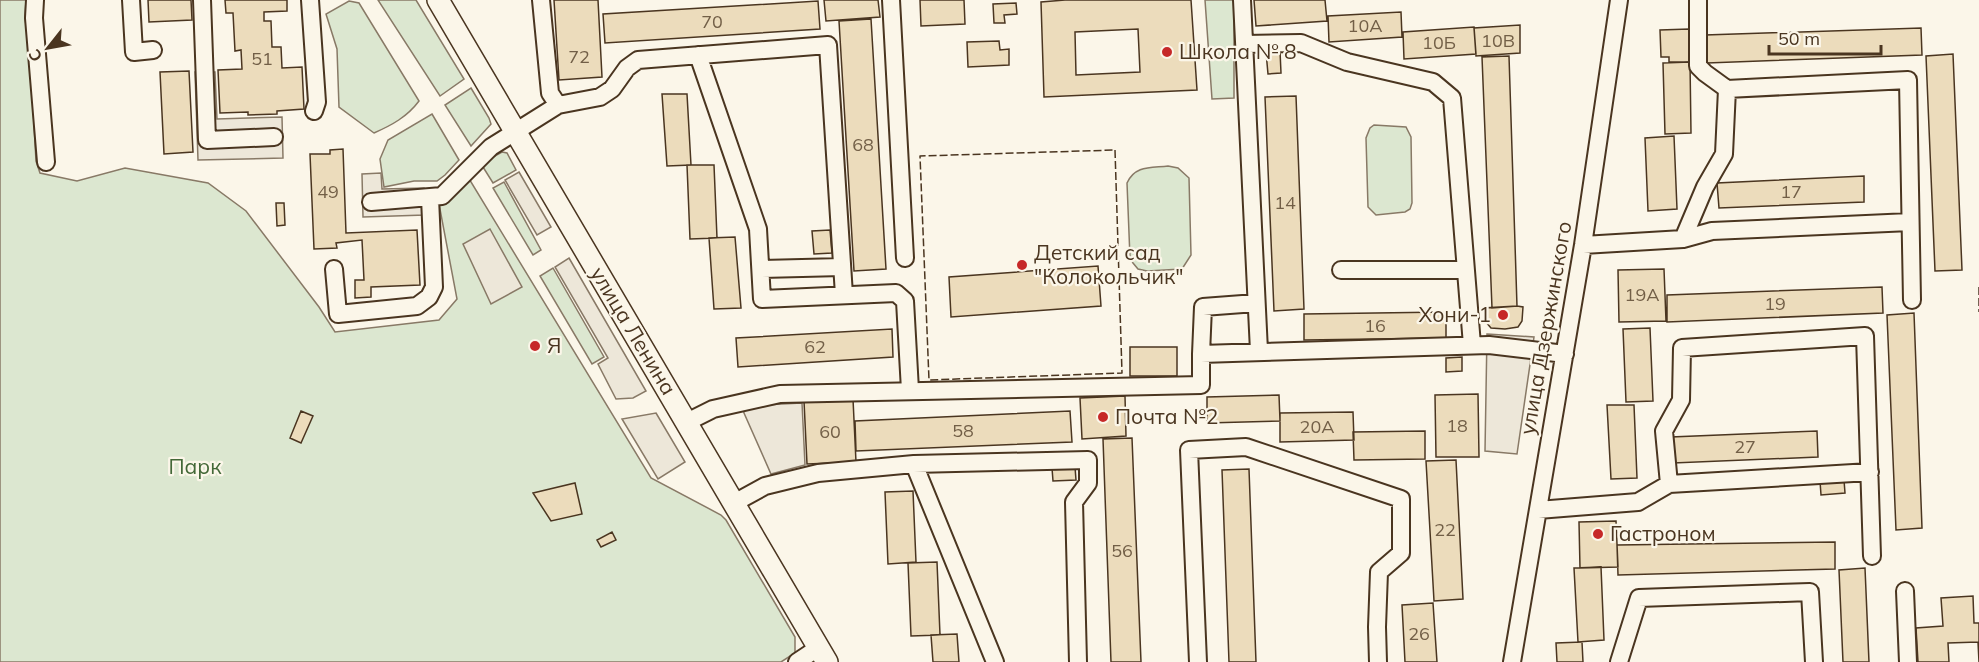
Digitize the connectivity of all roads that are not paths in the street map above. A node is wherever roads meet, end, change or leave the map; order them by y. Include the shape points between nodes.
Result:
1 (35, 0) edge
2 (131, 0) edge
3 (202, 0) edge
4 (310, 0) edge
5 (438, 0) edge
6 (541, 0) edge
7 (891, 0) edge
8 (1242, 0) edge
9 (1619, 0) edge
10 (1698, 0) edge
11 (1245, 44) junction
12 (153, 50) dead end
13 (698, 55) junction
14 (1727, 89) junction
15 (558, 105) junction
16 (315, 111) dead end
17 (515, 131) junction
18 (274, 137) dead end
19 (46, 162) dead end
20 (430, 198) junction
21 (372, 202) dead end
22 (1910, 222) junction
23 (1683, 239) junction
24 (1583, 245) junction
25 (905, 258) dead end
26 (842, 267) junction
27 (761, 269) junction
28 (334, 270) dead end
29 (1341, 270) dead end
30 (1465, 270) junction
31 (844, 295) junction
32 (1912, 300) dead end
33 (1256, 303) junction
34 (1472, 345) junction
35 (1258, 351) junction
36 (1201, 354) junction
37 (1565, 354) junction
38 (910, 390) junction
39 (687, 422) junction
40 (914, 464) junction
41 (1870, 472) junction
42 (1669, 484) junction
43 (734, 503) junction
44 (1538, 510) junction
45 (1872, 556) dead end
46 (1905, 591) dead end
47 (823, 657) edge
48 (797, 662) edge
49 (995, 662) edge
50 (1078, 662) edge
51 (1198, 662) edge
52 (1378, 662) edge
53 (1512, 662) edge
54 (1619, 662) edge
55 (1814, 662) edge
56 (1908, 662) edge

1 - 19 street
2 - 12 street via 134,51
3 - 18 street via 207,140
4 - 16 street
5 - 17 main road, улица Ленина
6 - 15 street via 550,93
7 - 25 street
8 - 11 street
9 - 24 street, улица Дзержинского
10 - 14 street via 1698,66
11 - 30 street via 1301,43 1347,62 1432,82 1452,98
11 - 33 street
13 - 15 street via 638,60 600,97
13 - 26 street via 828,45
13 - 27 street via 758,229
14 - 22 street via 1908,80
14 - 23 street via 1724,154
15 - 17 street
17 - 20 street via 491,147 442,196
17 - 39 main road, улица Ленина
20 - 21 street
20 - 28 street via 434,288 429,297 417,306 338,314
22 - 23 street via 1712,231
22 - 32 street
23 - 24 street
24 - 37 street, улица Дзержинского
26 - 27 street
26 - 31 street
27 - 31 street via 762,299
29 - 30 street
30 - 34 street
31 - 38 street via 896,293 905,301
33 - 35 street
33 - 36 street via 1203,307
34 - 35 street
34 - 37 street
35 - 36 street
36 - 38 street via 1201,385
37 - 44 street, улица Дзержинского
38 - 39 street via 780,394 766,401 713,409
39 - 43 main road, улица Ленина
40 - 43 street via 787,475
40 - 49 street
40 - 50 street via 1088,460 1088,483 1074,502
41 - 42 street
41 - 42 street via 1865,336 1682,348 1681,400 1664,431
41 - 45 street
42 - 44 street via 1638,502
43 - 47 main road, улица Ленина
44 - 53 street, улица Дзержинского
46 - 56 street
47 - 48 street
51 - 52 street via 1189,450 1246,447 1401,500 1401,553 1379,572
54 - 55 street via 1639,598 1810,592

